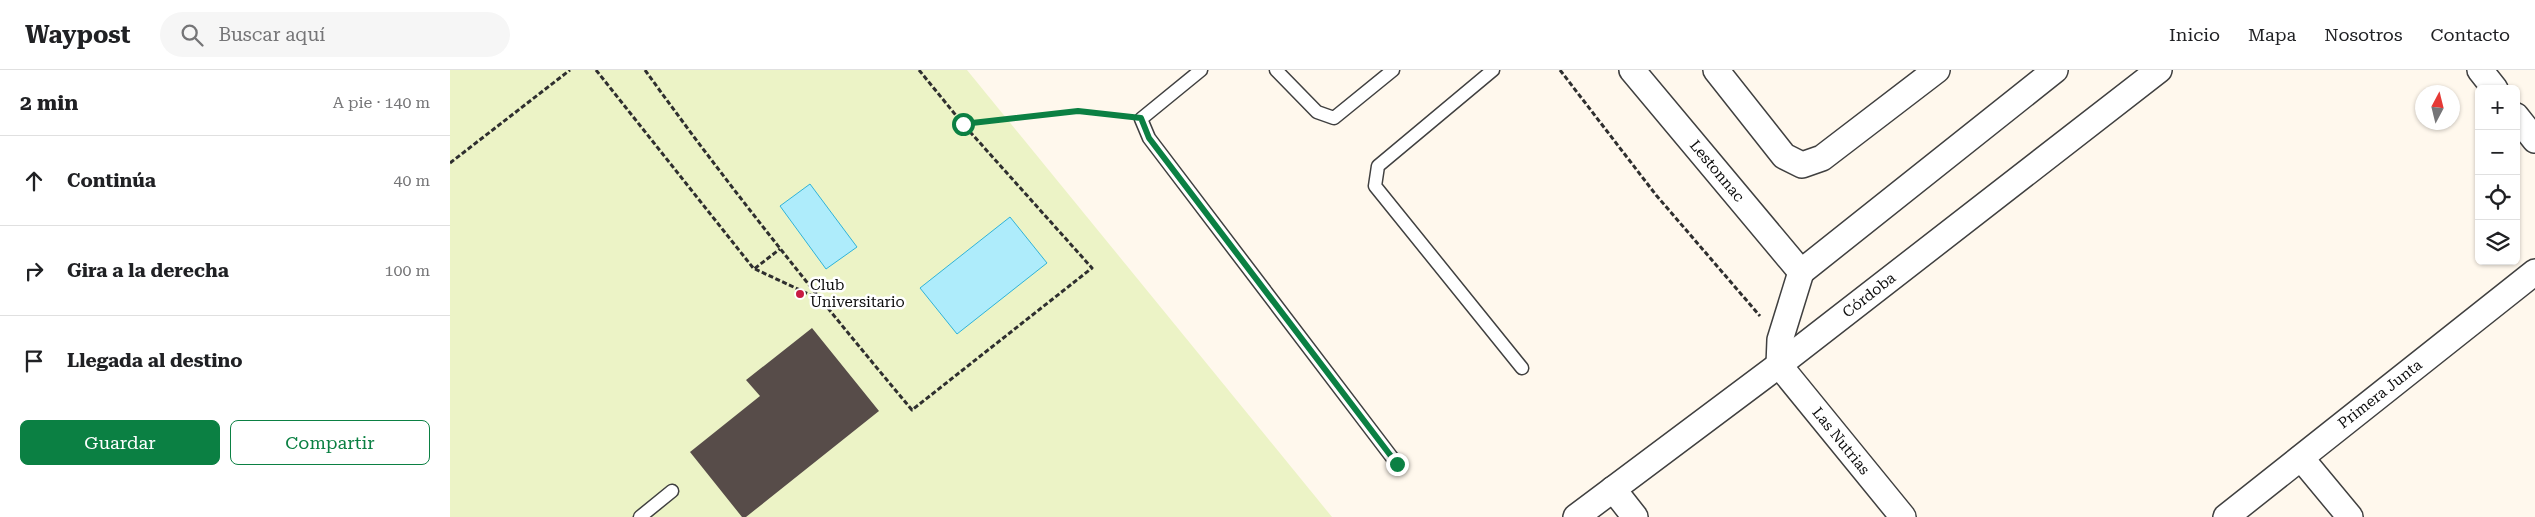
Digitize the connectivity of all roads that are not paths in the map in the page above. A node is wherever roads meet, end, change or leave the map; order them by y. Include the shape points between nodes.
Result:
1 (1201, 70) edge
2 (1276, 70) edge
3 (1393, 70) edge
4 (1493, 70) edge
5 (1632, 70) edge
6 (1716, 70) edge
7 (1937, 70) edge
8 (2055, 70) edge
9 (2159, 70) edge
10 (2480, 70) edge
11 (2492, 85) edge
12 (2520, 121) edge
13 (2535, 140) edge
14 (1801, 272) junction
15 (2535, 272) edge
16 (1779, 365) junction
17 (1522, 368) dead end
18 (2300, 458) junction
19 (1397, 464) dead end
20 (1613, 490) junction
21 (672, 491) dead end
22 (640, 517) edge
23 (1576, 517) edge
24 (1635, 517) edge
25 (1903, 517) edge
26 (2226, 517) edge
27 (2350, 517) edge

1 - 19 lane via 1141,118 1149,138
2 - 3 lane via 1317,112 1334,118
4 - 17 lane via 1378,166 1375,186
5 - 14 street, Lestonnac
6 - 7 street via 1784,156 1802,165 1822,158
8 - 14 street
9 - 16 street, Córdoba
10 - 11 street
12 - 13 street
14 - 16 street via 1780,340
15 - 18 street, Primera Junta
16 - 20 street, Córdoba
16 - 25 street, Las Nutrias
18 - 26 street, Primera Junta
18 - 27 street
20 - 23 street, Córdoba
20 - 24 street
21 - 22 lane

